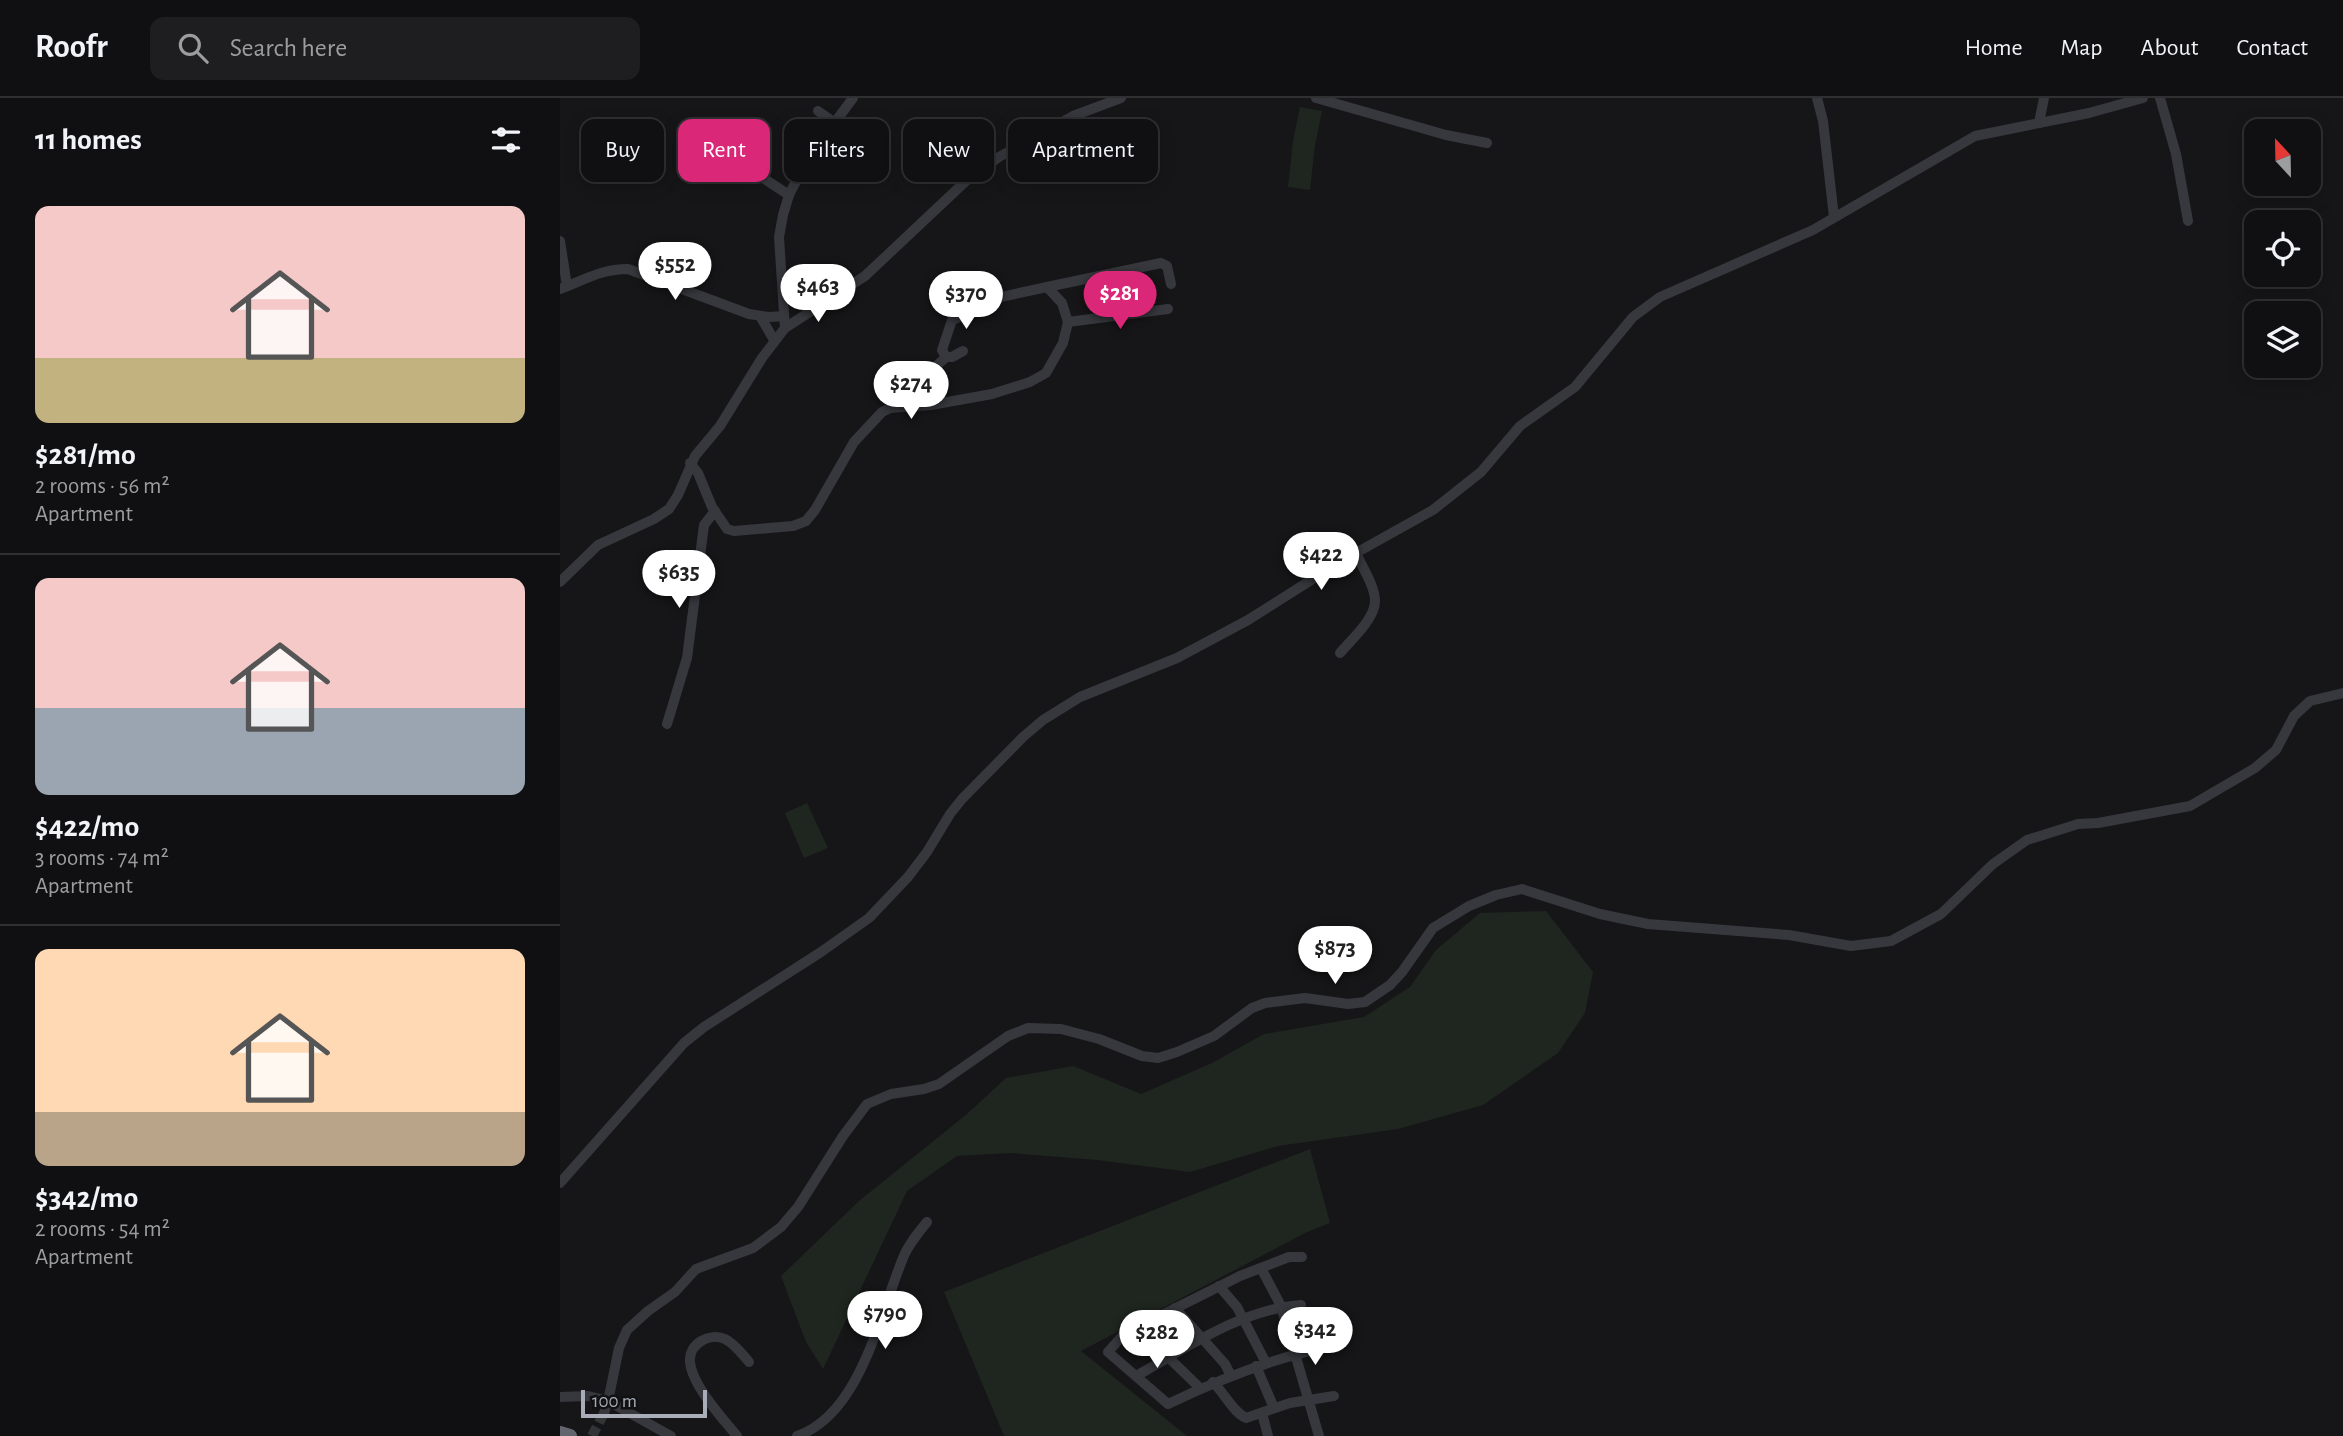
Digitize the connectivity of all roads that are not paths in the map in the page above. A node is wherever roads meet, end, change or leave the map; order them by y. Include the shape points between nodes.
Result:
1 (853, 98) edge
2 (1121, 98) edge
3 (1316, 98) edge
4 (1817, 98) edge
5 (2043, 98) edge
6 (2143, 98) edge
7 (2160, 98) edge
8 (2119, 102) edge
9 (818, 111) dead end
10 (830, 119) edge
11 (837, 119) edge
12 (2039, 123) junction
13 (1487, 143) dead end
14 (769, 182) edge
15 (796, 182) edge
16 (789, 195) junction
17 (1835, 217) junction
18 (2188, 221) dead end
19 (560, 241) edge
20 (1171, 284) dead end
21 (1047, 287) junction
22 (564, 288) edge
23 (1168, 309) dead end
24 (760, 316) junction
25 (785, 316) junction
26 (1069, 322) junction
27 (785, 328) junction
28 (774, 340) junction
29 (963, 351) dead end
30 (946, 357) junction
31 (909, 406) junction
32 (691, 463) junction
33 (715, 511) junction
34 (1356, 553) junction
35 (560, 582) edge
36 (1340, 653) dead end
37 (2343, 693) edge
38 (667, 724) dead end
39 (560, 1183) edge
40 (926, 1222) dead end
41 (1302, 1257) dead end
42 (1261, 1268) junction
43 (1219, 1286) junction
44 (1301, 1305) dead end
45 (1281, 1306) junction
46 (1175, 1308) junction
47 (1243, 1320) junction
48 (1137, 1327) junction
49 (1201, 1340) junction
50 (1328, 1347) dead end
51 (1294, 1354) junction
52 (1167, 1359) junction
53 (749, 1362) dead end
54 (1261, 1365) junction
55 (1136, 1376) junction
56 (1231, 1376) junction
57 (1213, 1382) junction
58 (1200, 1388) junction
59 (1334, 1396) dead end
60 (560, 1397) edge
61 (1310, 1399) junction
62 (608, 1401) junction
63 (1274, 1408) junction
64 (604, 1413) tunnel mouth
65 (1262, 1413) junction
66 (560, 1433) edge
67 (570, 1436) edge
68 (671, 1436) edge
69 (737, 1436) edge
70 (797, 1436) edge
71 (1268, 1436) edge
72 (1319, 1436) edge

1 - 11 street
2 - 27 street via 1073,116 999,157 967,180 865,276
3 - 13 street
4 - 17 street
5 - 12 street
6 - 8 street
7 - 18 street
8 - 12 street
9 - 10 street
12 - 17 street via 1964,141
14 - 16 street
15 - 16 street
16 - 25 street via 779,237
17 - 34 street via 1645,307 1581,381 1520,426 1467,485 1433,510
19 - 22 street
20 - 21 street via 1167,266 1161,264
21 - 26 street via 1062,303
21 - 30 street via 973,303 967,314 952,320 942,350
22 - 24 street via 593,274 628,270
23 - 26 street
24 - 25 street
24 - 28 street
25 - 27 street
26 - 31 street via 1055,360 1046,373 1030,382 968,399
27 - 28 street
28 - 32 street via 736,405
29 - 30 street
30 - 31 street via 916,388
31 - 33 street via 882,412 862,431 806,521 734,531 727,529
32 - 33 street
32 - 35 street via 668,509 598,545
33 - 38 street via 704,525 687,658
34 - 36 street via 1375,601 1368,618
34 - 39 street via 1177,658 1080,697 1043,720 962,799 908,877 869,918 694,1035
37 - 62 street via 2310,701 2294,716 2276,750 2255,768 2190,806 2078,824 2027,840 1993,864 1941,914 1891,942 1851,946 1761,932 1648,924 1522,889 1469,906 1433,928 1402,972 1365,1002 1305,998 1265,1003 1252,1007 1214,1036 1158,1058 1061,1029 1028,1028 1008,1036 939,1084 867,1104 781,1227 753,1248 696,1269 627,1330
40 - 70 street via 903,1257 877,1332 853,1381 818,1426
41 - 42 street
42 - 43 street
42 - 45 street
43 - 46 street
43 - 47 street
44 - 45 street
45 - 47 street
45 - 51 street
46 - 48 street
46 - 49 street
47 - 49 street
47 - 54 street
48 - 52 street
48 - 55 street via 1108,1352
49 - 52 street
49 - 56 street
50 - 51 street
51 - 54 street
51 - 61 street
52 - 55 street
52 - 58 street
53 - 69 street via 722,1337 701,1341 690,1356 697,1384
54 - 56 street
54 - 63 street
55 - 58 street via 1168,1404
56 - 57 street
57 - 58 street
57 - 65 street via 1237,1414 1246,1418
59 - 61 street
60 - 62 street via 587,1395
61 - 63 street
61 - 72 street
62 - 64 street
62 - 68 street
63 - 65 street
65 - 71 street
66 - 67 highway

